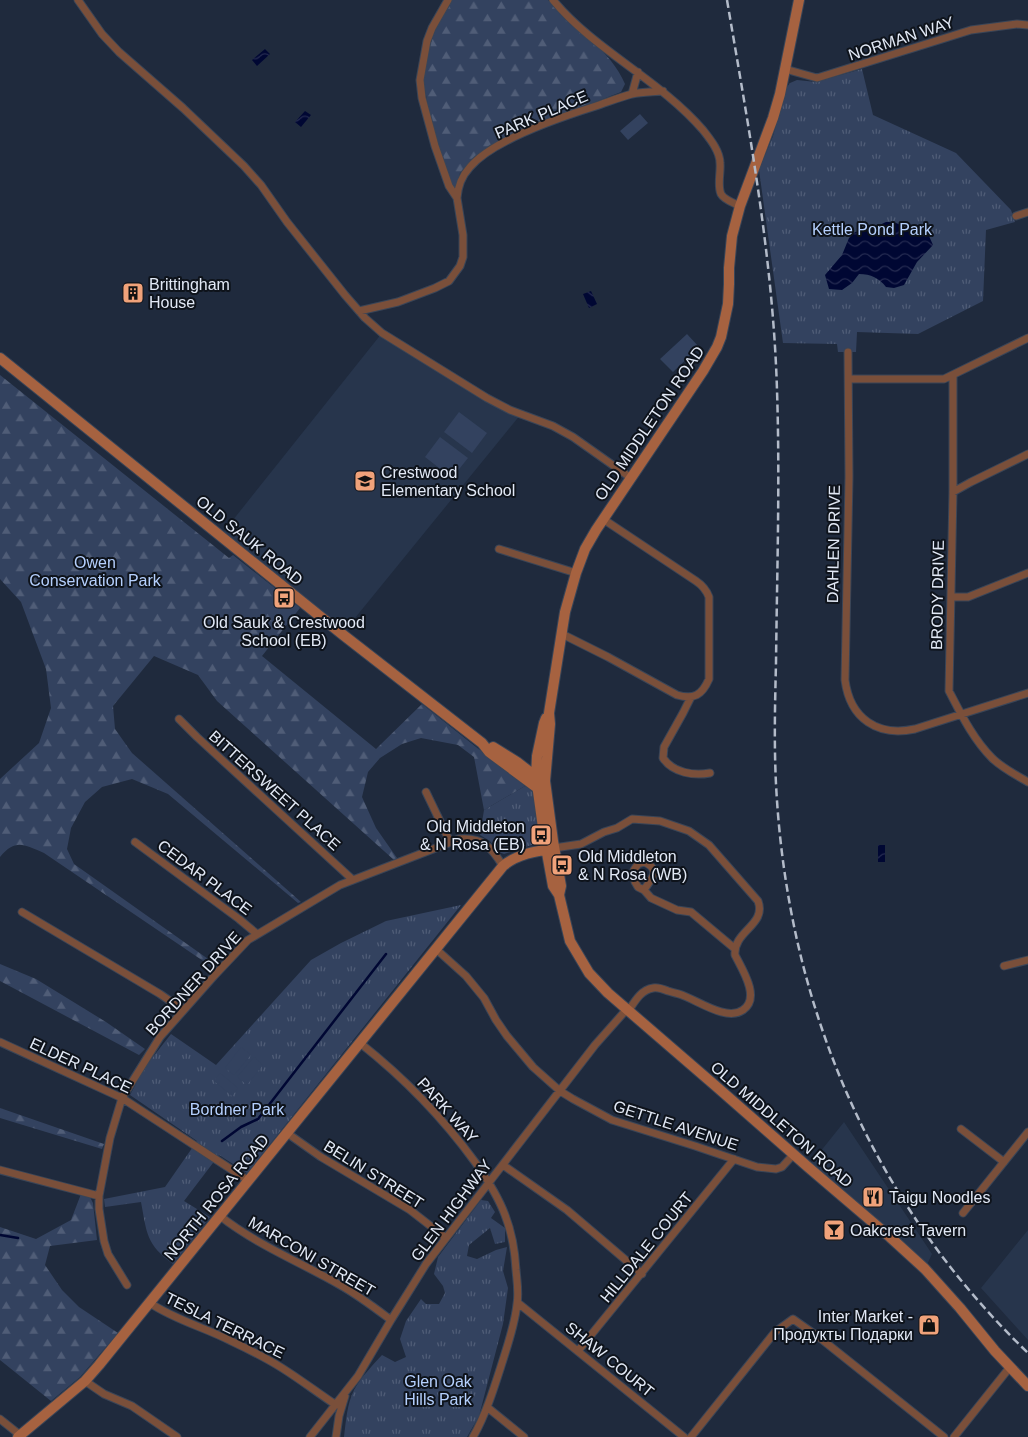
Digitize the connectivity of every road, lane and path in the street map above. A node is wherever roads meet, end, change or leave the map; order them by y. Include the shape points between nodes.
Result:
1 (78, 0) edge
2 (448, 0) edge
3 (553, 0) edge
4 (799, 0) edge
5 (1028, 25) edge
6 (785, 69) junction
7 (638, 72) junction
8 (662, 91) junction
9 (632, 94) junction
10 (456, 198) junction
11 (742, 202) junction
12 (1028, 212) edge
13 (1016, 216) dead end
14 (359, 311) junction
15 (1028, 338) edge
16 (848, 352) dead end
17 (0, 358) edge
18 (953, 376) junction
19 (849, 379) junction
20 (1028, 454) edge
21 (631, 478) junction
22 (953, 492) junction
23 (603, 519) junction
24 (500, 549) dead end
25 (576, 573) junction
26 (1028, 573) edge
27 (951, 597) junction
28 (562, 634) junction
29 (1028, 693) edge
30 (691, 697) junction
31 (549, 713) junction
32 (961, 715) junction
33 (179, 719) dead end
34 (482, 743) junction
35 (537, 756) junction
36 (517, 762) junction
37 (710, 773) dead end
38 (539, 782) junction
39 (1028, 782) edge
40 (426, 792) dead end
41 (135, 842) dead end
42 (450, 842) junction
43 (550, 849) junction
44 (503, 866) junction
45 (353, 880) junction
46 (644, 890) dead end
47 (22, 912) dead end
48 (257, 934) junction
49 (734, 948) junction
50 (436, 949) junction
51 (1028, 960) edge
52 (1004, 966) dead end
53 (183, 1010) junction
54 (628, 1010) junction
55 (0, 1042) edge
56 (360, 1043) junction
57 (560, 1091) junction
58 (122, 1098) junction
59 (961, 1129) dead end
60 (1028, 1132) edge
61 (288, 1133) junction
62 (793, 1155) junction
63 (734, 1159) junction
64 (1004, 1162) junction
65 (503, 1165) junction
66 (0, 1170) edge
67 (248, 1181) junction
68 (489, 1182) junction
69 (99, 1196) junction
70 (963, 1214) dead end
71 (220, 1216) junction
72 (446, 1238) junction
73 (642, 1274) junction
74 (127, 1286) dead end
75 (150, 1303) junction
76 (518, 1303) junction
77 (391, 1320) junction
78 (578, 1351) junction
79 (1010, 1367) junction
80 (85, 1381) junction
81 (1028, 1386) edge
82 (346, 1392) junction
83 (336, 1405) junction
84 (487, 1407) junction
85 (0, 1419) edge
86 (19, 1436) edge
87 (176, 1437) edge
88 (310, 1437) edge
89 (336, 1437) edge
90 (473, 1437) edge
91 (524, 1437) edge
92 (684, 1437) edge
93 (691, 1437) edge
94 (944, 1437) edge
95 (954, 1437) edge

1 - 14 street via 119,52 244,166
2 - 10 street via 427,41 420,80 435,146
3 - 7 street via 598,42
4 - 6 street, OLD MIDDLETON ROAD
5 - 6 street, NORMAN WAY via 971,30 817,78
6 - 11 street, OLD MIDDLETON ROAD via 773,118
7 - 8 street
7 - 9 street
8 - 9 street, PARK PLACE
8 - 11 street via 711,140 720,161 721,194 724,198
9 - 10 street, PARK PLACE via 556,120 502,144 482,156 462,176
10 - 14 street via 463,235 462,257 460,266 449,281 398,302
11 - 21 street, OLD MIDDLETON ROAD via 730,248 728,304 722,337
12 - 13 street
14 - 21 street via 382,333 446,373 510,410 573,437
15 - 18 street
16 - 19 street, DAHLEN DRIVE
17 - 34 street, OLD SAUK ROAD
18 - 19 street via 939,380
18 - 22 street, BRODY DRIVE
19 - 32 street, DAHLEN DRIVE via 846,691 855,710 873,725 886,730 907,730
20 - 22 street
21 - 23 street, OLD MIDDLETON ROAD
22 - 27 street, BRODY DRIVE
23 - 25 street, OLD MIDDLETON ROAD via 585,549
23 - 30 street via 707,591 709,679 703,690
24 - 25 street
25 - 28 street, OLD MIDDLETON ROAD
26 - 27 street via 968,597
27 - 32 street, BRODY DRIVE via 949,691
28 - 30 street via 677,695
28 - 31 street, OLD MIDDLETON ROAD
29 - 32 street
30 - 37 street via 664,747 663,758 686,773
31 - 35 street, OLD MIDDLETON ROAD
31 - 38 street, OLD MIDDLETON ROAD via 550,724
32 - 39 street, BRODY DRIVE via 991,758
33 - 45 street, BITTERSWEET PLACE
34 - 36 street, OLD SAUK ROAD
34 - 38 street, OLD SAUK ROAD via 489,752
35 - 36 street
35 - 38 street, OLD MIDDLETON ROAD
36 - 38 street, OLD SAUK ROAD
38 - 43 street, OLD MIDDLETON ROAD
40 - 42 street
41 - 48 street, CEDAR PLACE
42 - 44 street, BORDNER DRIVE via 459,838 476,839 493,850
42 - 45 street, BORDNER DRIVE
43 - 44 street, NORTH ROSA ROAD via 519,856
43 - 49 street via 581,844 632,819 660,820 694,834 709,844 760,906 759,916
43 - 54 street, OLD MIDDLETON ROAD via 553,886 559,895 570,941 598,983
44 - 50 street, NORTH ROSA ROAD
45 - 48 street, BORDNER DRIVE via 323,894
46 - 49 street via 651,898 677,910 691,912
47 - 53 street
48 - 53 street, BORDNER DRIVE
49 - 54 street, GLEN HIGHWAY via 751,993 742,1011 725,1013 657,988 644,990
50 - 56 street, NORTH ROSA ROAD
50 - 57 street, GETTLE AVENUE via 466,976 533,1067
51 - 52 street
53 - 58 street, BORDNER DRIVE via 160,1038
54 - 57 street, GLEN HIGHWAY via 595,1045
54 - 62 street, OLD MIDDLETON ROAD
55 - 58 street, ELDER PLACE
56 - 61 street, NORTH ROSA ROAD
56 - 68 street, PARK WAY via 440,1118
57 - 63 street, GETTLE AVENUE via 612,1120
57 - 65 street, GLEN HIGHWAY
58 - 67 street, ELDER PLACE
58 - 69 street, BORDNER DRIVE via 110,1138
59 - 64 street
60 - 64 street
61 - 67 street, NORTH ROSA ROAD
61 - 72 street, BELIN STREET via 321,1157 410,1210
62 - 63 street, GETTLE AVENUE via 776,1169
62 - 79 street, OLD MIDDLETON ROAD via 926,1269
63 - 73 street, HILLDALE COURT
64 - 70 street
65 - 68 street, GLEN HIGHWAY
65 - 73 street via 567,1210
66 - 69 street
67 - 71 street, NORTH ROSA ROAD
68 - 72 street, GLEN HIGHWAY
68 - 76 street, PARK WAY via 512,1235
69 - 74 street, BORDNER DRIVE via 108,1254
71 - 75 street, NORTH ROSA ROAD
71 - 77 street, MARCONI STREET via 264,1246 341,1286
72 - 77 street, GLEN HIGHWAY
73 - 78 street, HILLDALE COURT
75 - 80 street, NORTH ROSA ROAD
75 - 83 street, TESLA TERRACE via 258,1354
76 - 78 street, SHAW COURT
76 - 84 street, PARK WAY
77 - 82 street, GLEN HIGHWAY
78 - 92 street, SHAW COURT
79 - 81 street, OLD MIDDLETON ROAD
79 - 95 street
80 - 86 street, NORTH ROSA ROAD
80 - 87 street via 104,1394 132,1406
82 - 83 street, GLEN HIGHWAY
82 - 89 street
83 - 88 street, GLEN HIGHWAY
84 - 90 street, PARK WAY
84 - 91 street
85 - 86 street
93 - 94 street via 774,1332 793,1318

